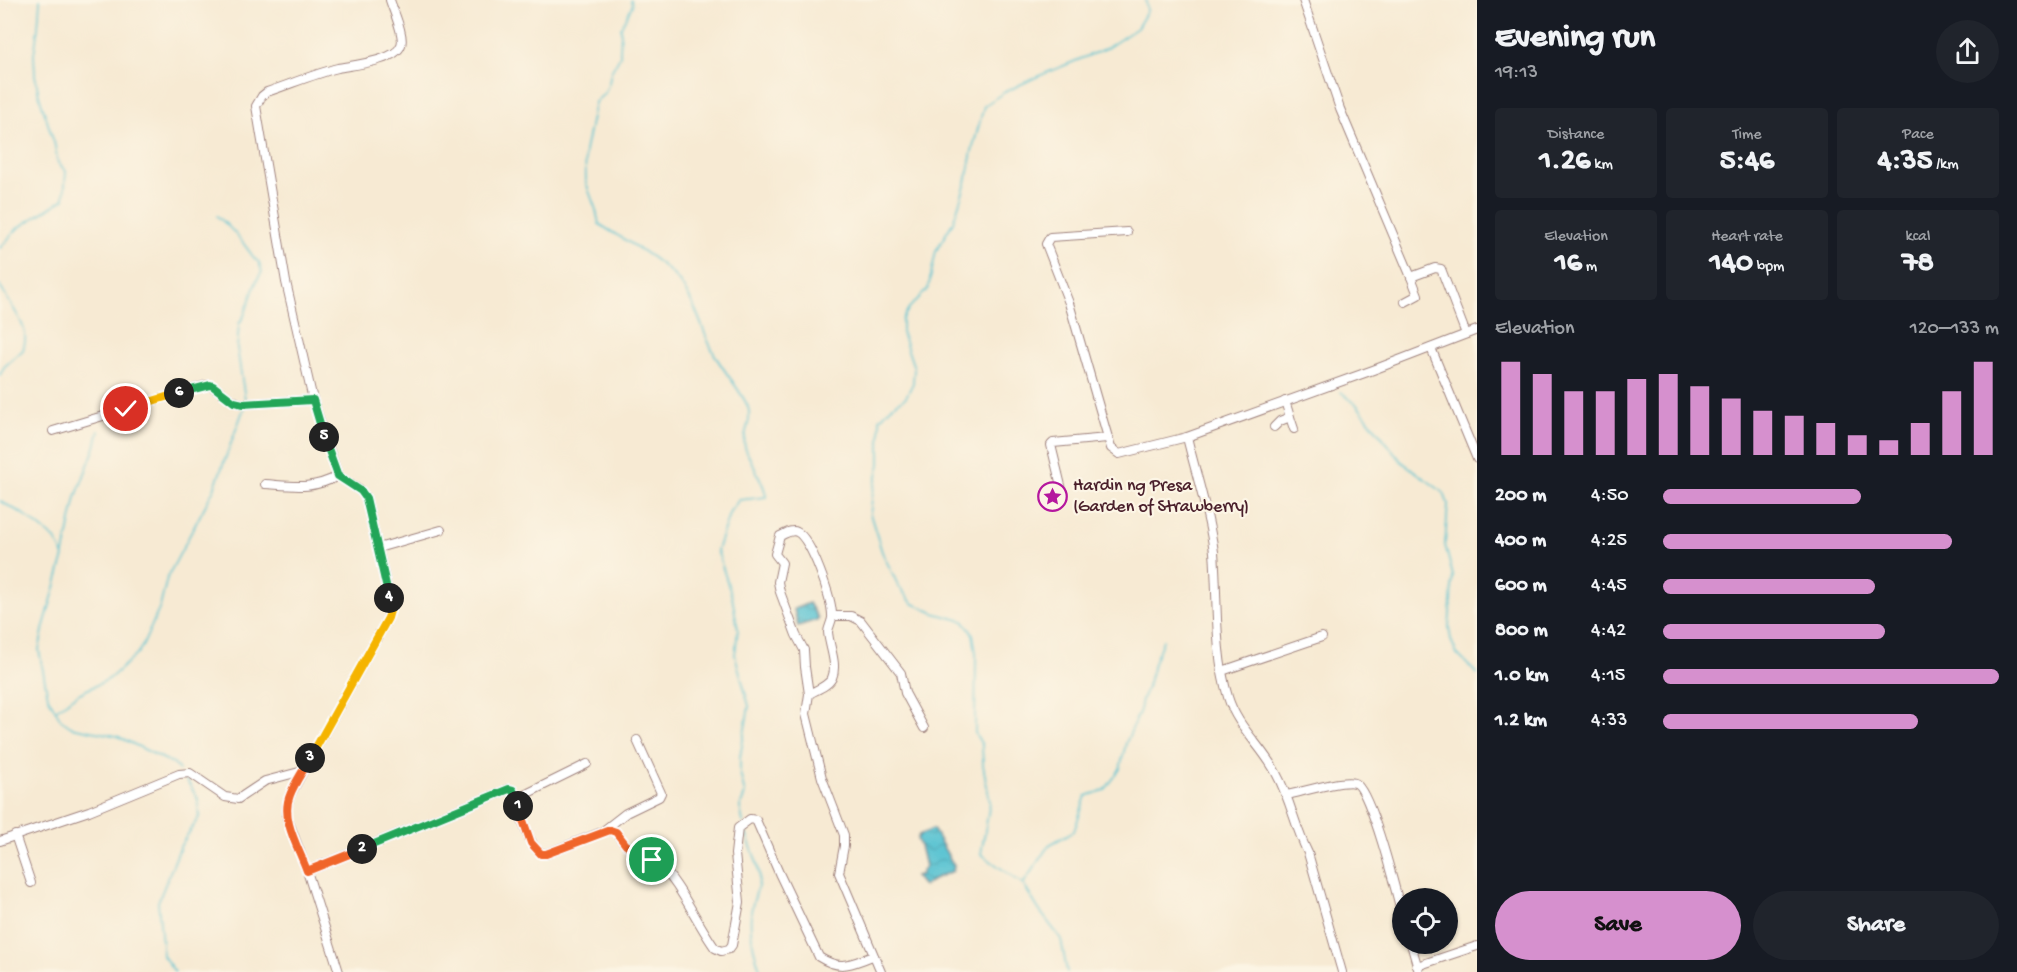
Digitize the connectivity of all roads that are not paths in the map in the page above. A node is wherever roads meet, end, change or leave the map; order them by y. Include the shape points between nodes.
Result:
1 (390, 0) edge
2 (1303, 0) edge
3 (1127, 232) dead end
4 (1411, 277) junction
5 (1405, 302) dead end
6 (1477, 330) edge
7 (1466, 334) junction
8 (1431, 348) junction
9 (313, 400) junction
10 (1285, 401) junction
11 (1290, 417) junction
12 (1274, 428) dead end
13 (1294, 429) dead end
14 (52, 431) dead end
15 (1187, 437) junction
16 (1107, 438) junction
17 (1477, 459) edge
18 (338, 476) junction
19 (265, 484) dead end
20 (1063, 494) dead end
21 (441, 530) dead end
22 (378, 548) junction
23 (833, 616) junction
24 (1322, 638) dead end
25 (1222, 671) junction
26 (809, 694) junction
27 (924, 728) dead end
28 (637, 740) dead end
29 (587, 764) dead end
30 (303, 771) junction
31 (1287, 795) junction
32 (516, 799) junction
33 (602, 832) junction
34 (15, 835) junction
35 (0, 841) edge
36 (307, 871) junction
37 (31, 883) dead end
38 (1394, 888) edge
39 (1477, 946) edge
40 (1414, 954) edge
41 (873, 956) junction
42 (1418, 969) edge
43 (339, 972) edge
44 (881, 972) edge
45 (1342, 972) edge

1 - 9 street via 402,37 398,50 267,92 256,106 286,282
2 - 4 street via 1340,109
3 - 16 street via 1050,237 1046,244 1069,303
4 - 5 street via 1418,296
4 - 7 street via 1441,269
6 - 7 street
7 - 8 street
8 - 10 street
8 - 17 street
9 - 14 street via 243,404 206,385
9 - 18 street
10 - 11 street
10 - 15 street
11 - 12 street
11 - 13 street
15 - 16 street via 1119,454
15 - 25 street via 1207,509
16 - 20 street via 1051,445
18 - 19 street via 323,485
18 - 22 street via 366,498
21 - 22 street
22 - 30 street via 390,611
23 - 26 street via 828,631 833,653 832,677
23 - 26 street via 819,565 804,539 791,531 780,536 775,554 782,563 778,582 804,650
23 - 27 street via 851,616 861,621 901,673 906,693
24 - 25 street
25 - 31 street via 1233,712 1275,770
26 - 41 street via 806,714 822,778 843,835 839,873
28 - 33 street via 661,794
29 - 32 street
30 - 34 street via 265,782 231,800 190,773 179,774 89,811
30 - 36 street via 290,795 287,817
31 - 38 street via 1357,783 1374,818
31 - 45 street
32 - 33 street via 531,843 541,854
32 - 36 street via 509,789
33 - 41 street via 616,832 626,845 660,866 710,942 721,951 732,945 740,902 735,854 738,828 750,819 756,820 819,957 831,965 844,966
34 - 35 street
34 - 37 street
36 - 43 street
39 - 42 street
40 - 42 street
41 - 44 street

